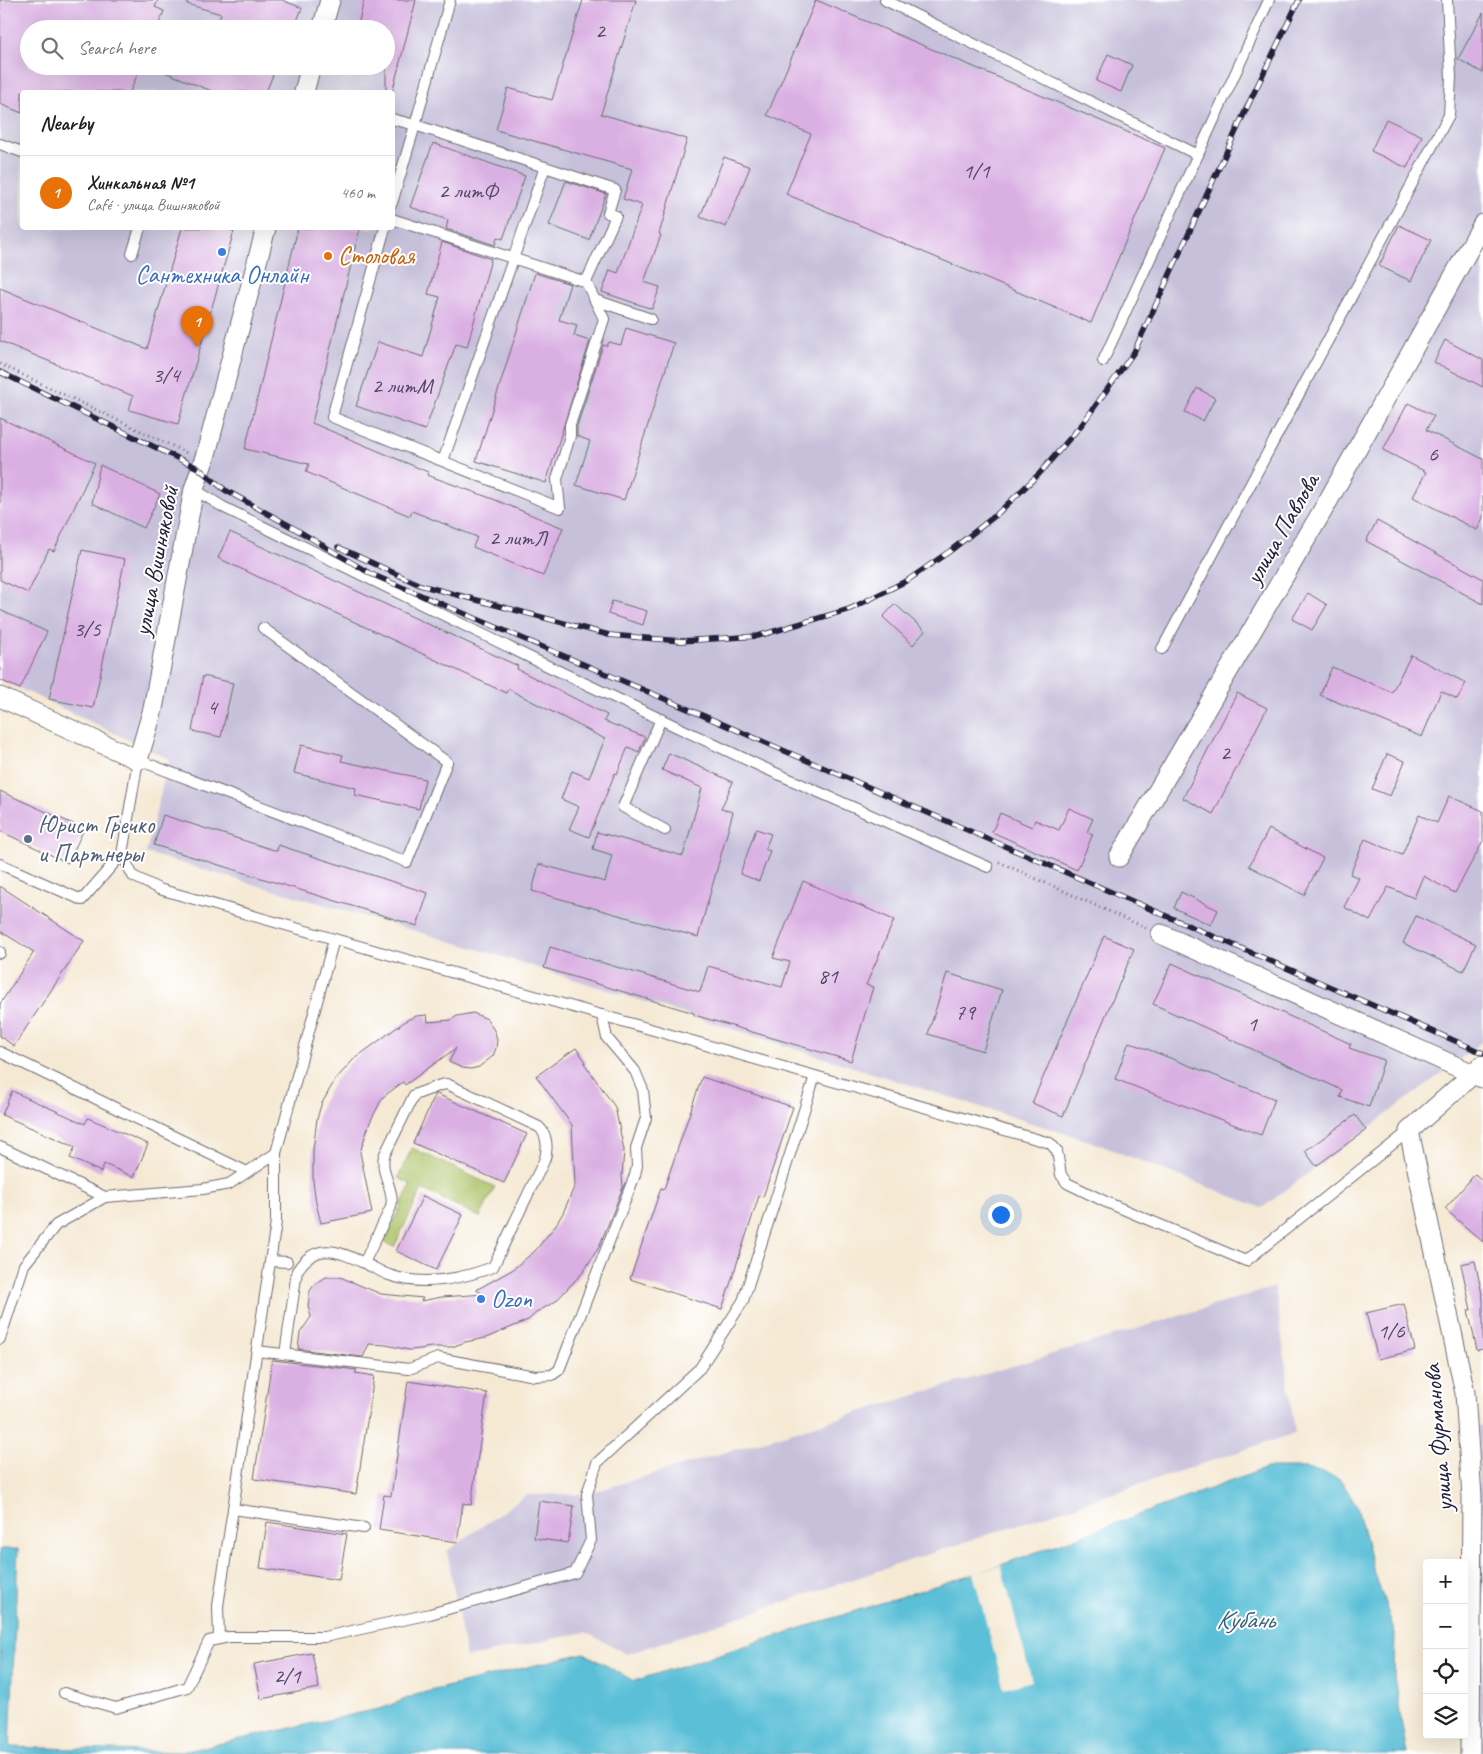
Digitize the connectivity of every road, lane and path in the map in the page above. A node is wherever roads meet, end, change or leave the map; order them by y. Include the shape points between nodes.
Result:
1 (330, 0) edge
2 (450, 0) edge
3 (885, 0) edge
4 (1269, 0) edge
5 (1447, 0) edge
6 (324, 20) edge
7 (309, 75) edge
8 (305, 90) edge
9 (395, 120) edge
10 (415, 125) junction
11 (0, 144) edge
12 (20, 151) edge
13 (1198, 155) junction
14 (545, 167) junction
15 (395, 193) edge
16 (395, 220) edge
17 (1483, 224) edge
18 (139, 230) edge
19 (262, 230) edge
20 (385, 230) edge
21 (132, 254) dead end
22 (513, 257) junction
23 (586, 282) junction
24 (595, 300) junction
25 (651, 319) dead end
26 (1103, 360) dead end
27 (0, 364) edge
28 (206, 454) junction
29 (443, 461) junction
30 (194, 489) junction
31 (263, 628) dead end
32 (1162, 649) dead end
33 (0, 697) edge
34 (661, 719) junction
35 (138, 760) junction
36 (665, 830) dead end
37 (122, 854) junction
38 (1119, 858) dead end
39 (70, 860) dead end
40 (0, 864) edge
41 (988, 867) joint
42 (1161, 934) joint
43 (334, 939) junction
44 (602, 1015) junction
45 (0, 1052) edge
46 (1479, 1073) edge
47 (815, 1076) junction
48 (1408, 1131) junction
49 (0, 1147) edge
50 (276, 1153) junction
51 (247, 1172) junction
52 (105, 1197) junction
53 (271, 1260) junction
54 (287, 1262) dead end
55 (364, 1263) junction
56 (0, 1339) edge
57 (257, 1351) junction
58 (285, 1354) junction
59 (233, 1509) junction
60 (364, 1528) dead end
61 (219, 1639) junction
62 (64, 1693) dead end
63 (1470, 1754) edge

1 - 6 street
2 - 10 lane
3 - 13 lane
4 - 13 lane
5 - 32 lane via 1451,78 1449,115
7 - 8 street
9 - 10 lane
10 - 14 lane
10 - 15 lane
11 - 12 lane
13 - 26 lane
14 - 22 lane
14 - 23 lane via 615,190 608,213 616,216
16 - 22 lane
17 - 38 street, улица Павлова via 1323,510
18 - 21 lane
19 - 28 street, улица Вишняковой
20 - 29 lane via 332,417
22 - 23 lane
22 - 29 lane
23 - 24 lane
24 - 25 lane
24 - 29 lane via 604,318 570,425 570,436 557,479 560,508
27 - 28 path via 200,460
28 - 30 street, улица Вишняковой
30 - 34 lane via 240,516
30 - 35 street, улица Вишняковой via 152,709
31 - 35 lane via 447,762 407,862
33 - 35 street
34 - 36 lane via 623,807
34 - 41 lane
35 - 37 lane
37 - 39 path
37 - 40 lane via 82,900
37 - 43 lane via 133,876 159,888
41 - 42 path via 998,862
42 - 46 street
43 - 44 lane
43 - 50 lane
44 - 47 lane
44 - 58 lane via 608,1038 639,1079 646,1118 636,1148 635,1175 559,1370 552,1375 535,1376 438,1358 409,1369
45 - 51 lane
46 - 48 street
47 - 48 lane via 1050,1143 1057,1151 1061,1175 1068,1182 1106,1202 1246,1260
47 - 61 lane via 743,1301 700,1368 598,1463 587,1494 591,1540 575,1573 430,1614 324,1637
48 - 63 street, улица Фурманова via 1465,1393 1472,1497
49 - 52 lane
50 - 51 lane
50 - 53 lane via 276,1222
51 - 52 lane via 229,1184 203,1189
52 - 56 lane via 56,1225 24,1265
53 - 54 lane
53 - 57 lane
55 - 55 lane via 390,1276 425,1280 460,1278 493,1267 544,1161 543,1131 447,1084 414,1095 382,1162 393,1200
55 - 58 lane via 331,1250 313,1254 301,1264 297,1271
57 - 58 lane
57 - 59 lane
59 - 60 lane
59 - 61 lane via 218,1606
61 - 62 lane via 209,1641 187,1687 116,1708

